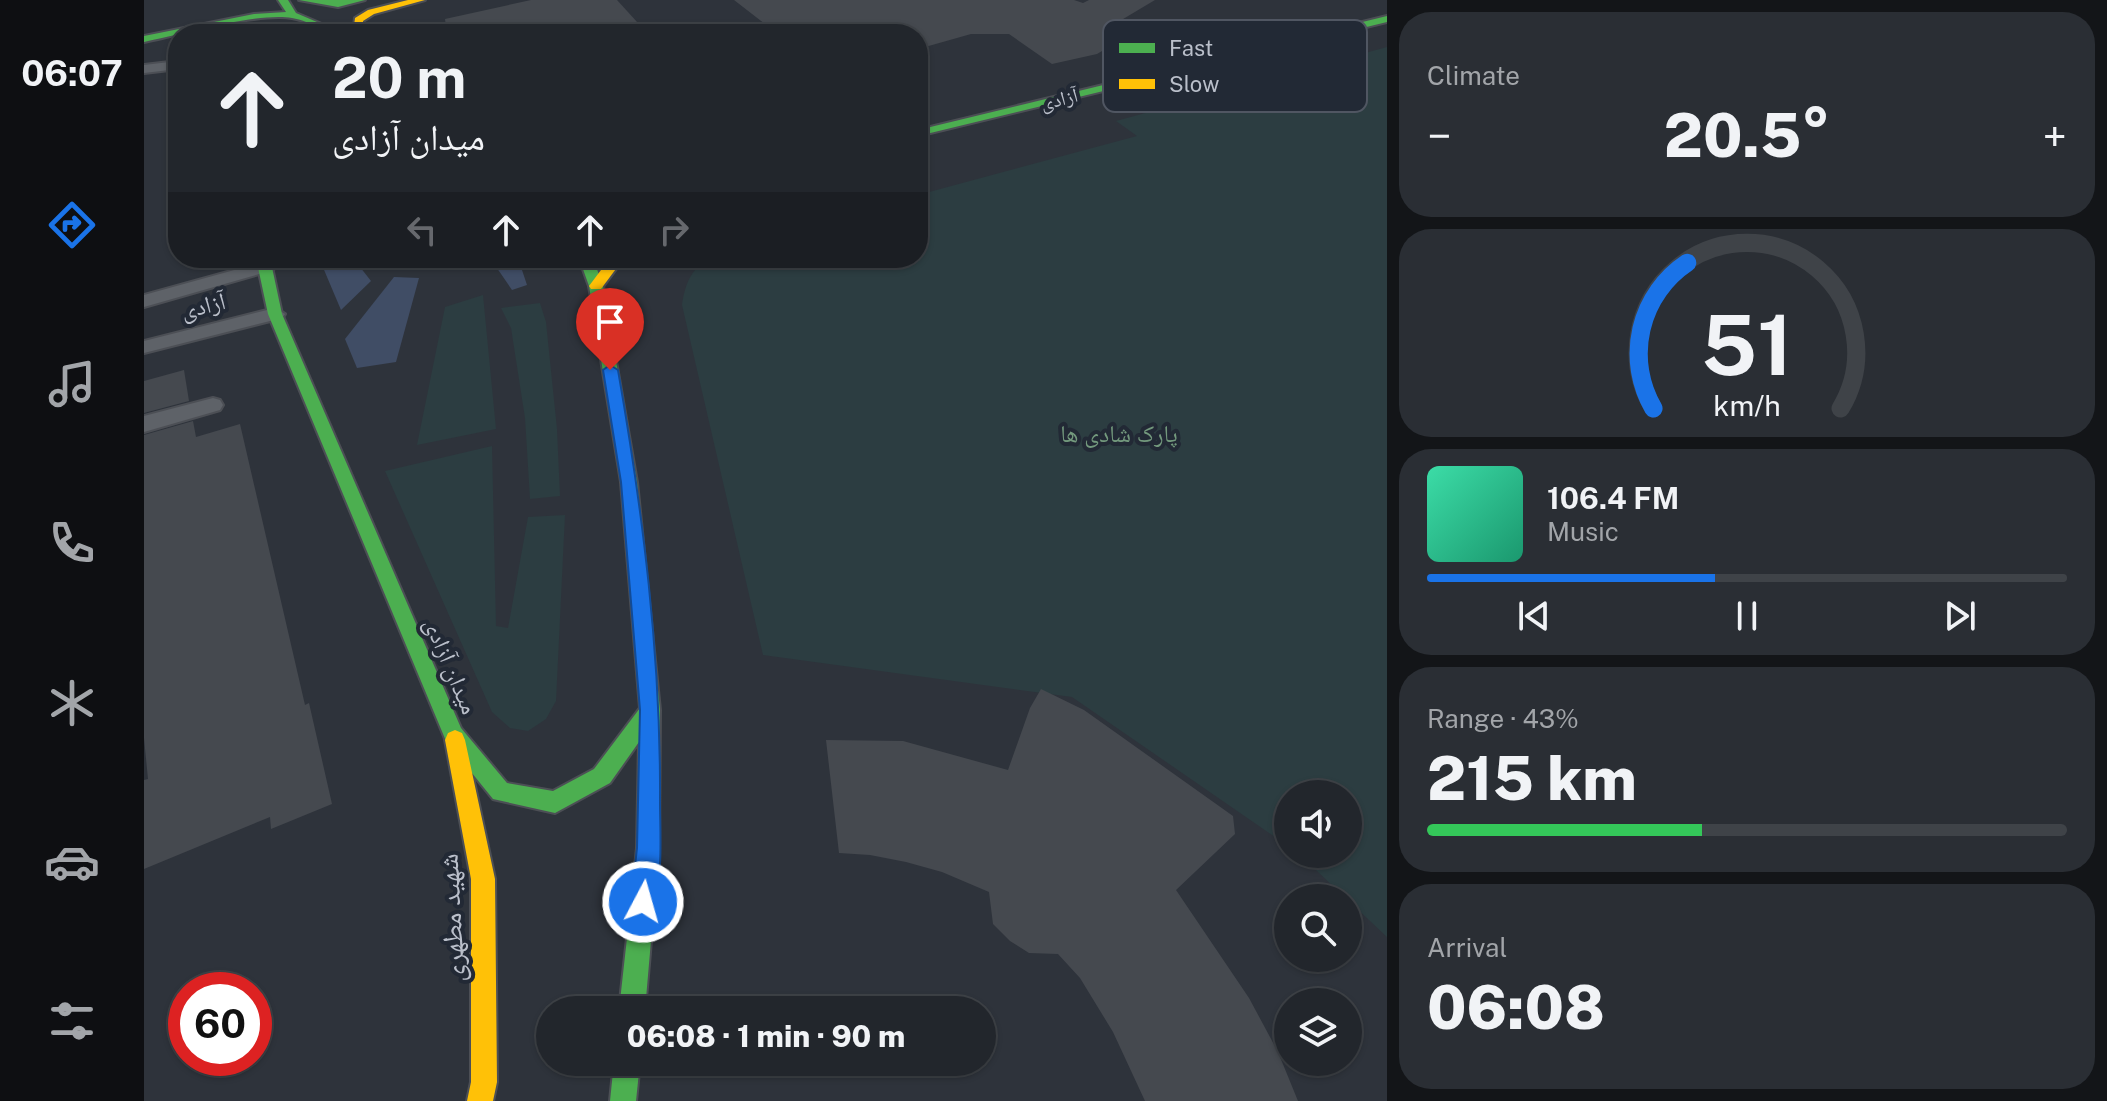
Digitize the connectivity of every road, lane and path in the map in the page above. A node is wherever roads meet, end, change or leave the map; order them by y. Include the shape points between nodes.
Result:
1 (360, 0) edge
2 (420, 0) edge
3 (205, 3) dead end
4 (294, 5) edge
5 (1387, 19) edge
6 (206, 24) edge
7 (228, 24) edge
8 (324, 24) edge
9 (358, 24) edge
10 (1367, 24) edge
11 (168, 36) edge
12 (144, 39) edge
13 (168, 66) edge
14 (144, 69) edge
15 (1087, 73) dead end
16 (1103, 88) edge
17 (928, 113) edge
18 (928, 131) edge
19 (246, 268) edge
20 (266, 268) edge
21 (590, 268) edge
22 (610, 268) edge
23 (596, 286) junction
24 (144, 301) edge
25 (275, 314) junction
26 (144, 347) edge
27 (213, 405) dead end
28 (144, 424) edge
29 (650, 710) junction
30 (453, 734) junction
31 (633, 996) edge
32 (626, 1076) edge
33 (480, 1101) edge
34 (623, 1101) edge

1 - 4 main road
2 - 9 main road via 371,12
3 - 6 main road
4 - 7 main road
4 - 8 main road
5 - 10 main road, آزادی
11 - 12 main road
13 - 14 lane
15 - 17 main road, آزادی
16 - 18 main road, آزادی
19 - 24 lane, آزادی
20 - 25 main road, میدان آزادی
21 - 23 main road
22 - 23 main road
23 - 29 main road via 629,482
25 - 26 lane, آزادی
25 - 30 main road, میدان آزادی
27 - 28 lane
29 - 30 main road, میدان آزادی via 602,776 555,802 501,792
29 - 31 main road via 648,848
30 - 33 main road, شهید مطهری via 483,879
32 - 34 main road

